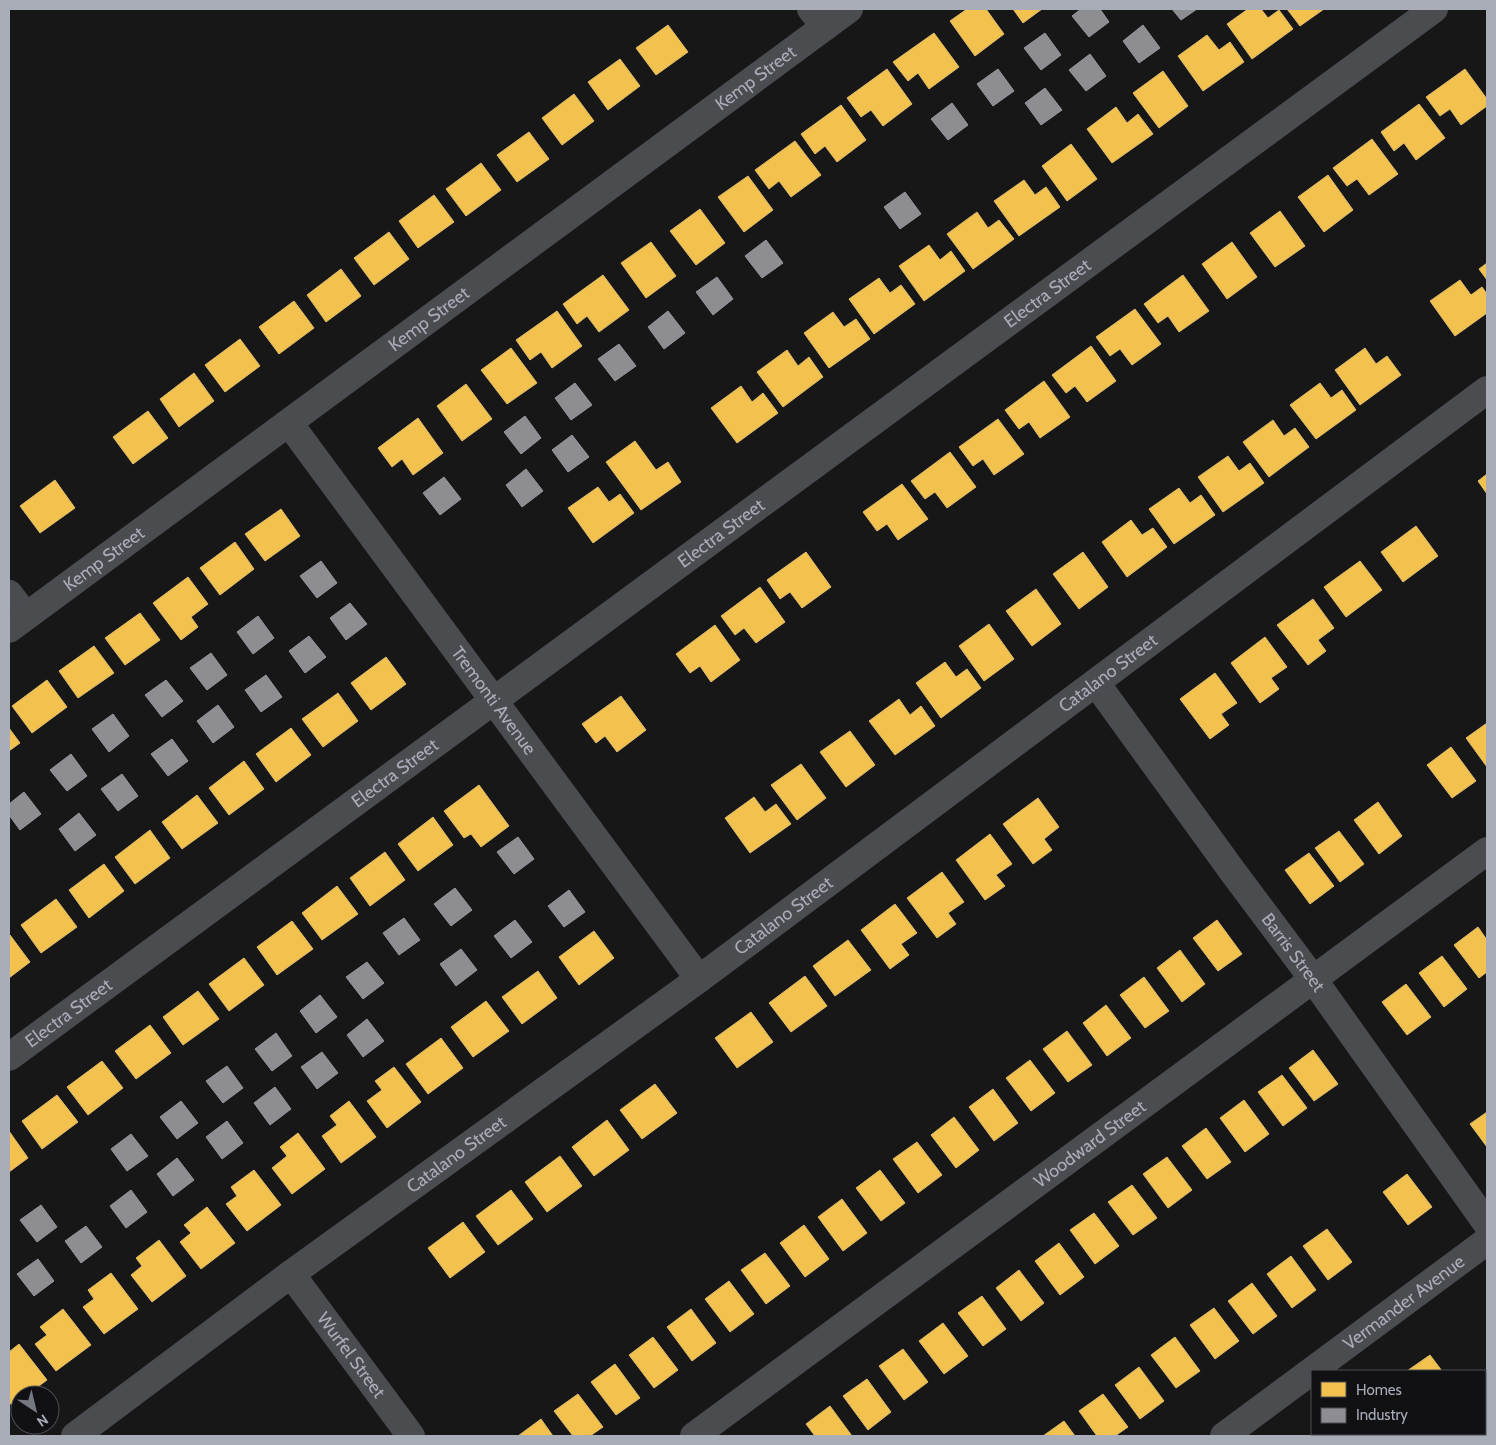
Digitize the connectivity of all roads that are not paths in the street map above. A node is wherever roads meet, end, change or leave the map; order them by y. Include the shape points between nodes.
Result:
1 (849, 9) edge
2 (1434, 9) edge
3 (818, 18) edge
4 (1487, 390) edge
5 (289, 423) junction
6 (9, 594) edge
7 (17, 622) edge
8 (1096, 683) junction
9 (493, 701) junction
10 (1487, 851) edge
11 (699, 979) junction
12 (1313, 979) junction
13 (9, 1057) edge
14 (1487, 1224) edge
15 (1487, 1241) edge
16 (291, 1274) junction
17 (1313, 1370) edge
18 (1311, 1371) edge
19 (75, 1436) edge
20 (411, 1436) edge
21 (694, 1436) edge
22 (1224, 1436) edge

1 - 3 street, Kemp Street
2 - 9 street, Electra Street
3 - 5 street, Kemp Street
4 - 8 street, Catalano Street
5 - 7 street, Kemp Street
5 - 9 street, Tremonti Avenue
6 - 7 street
8 - 11 street, Catalano Street
8 - 12 street, Barris Street
9 - 11 street, Tremonti Avenue
9 - 13 street, Electra Street
10 - 12 street, Woodward Street
11 - 16 street, Catalano Street
12 - 14 street, Barris Street
12 - 21 street, Woodward Street
15 - 17 street, Vermander Avenue
16 - 19 street, Catalano Street
16 - 20 street, Wurfel Street
18 - 22 street, Vermander Avenue

